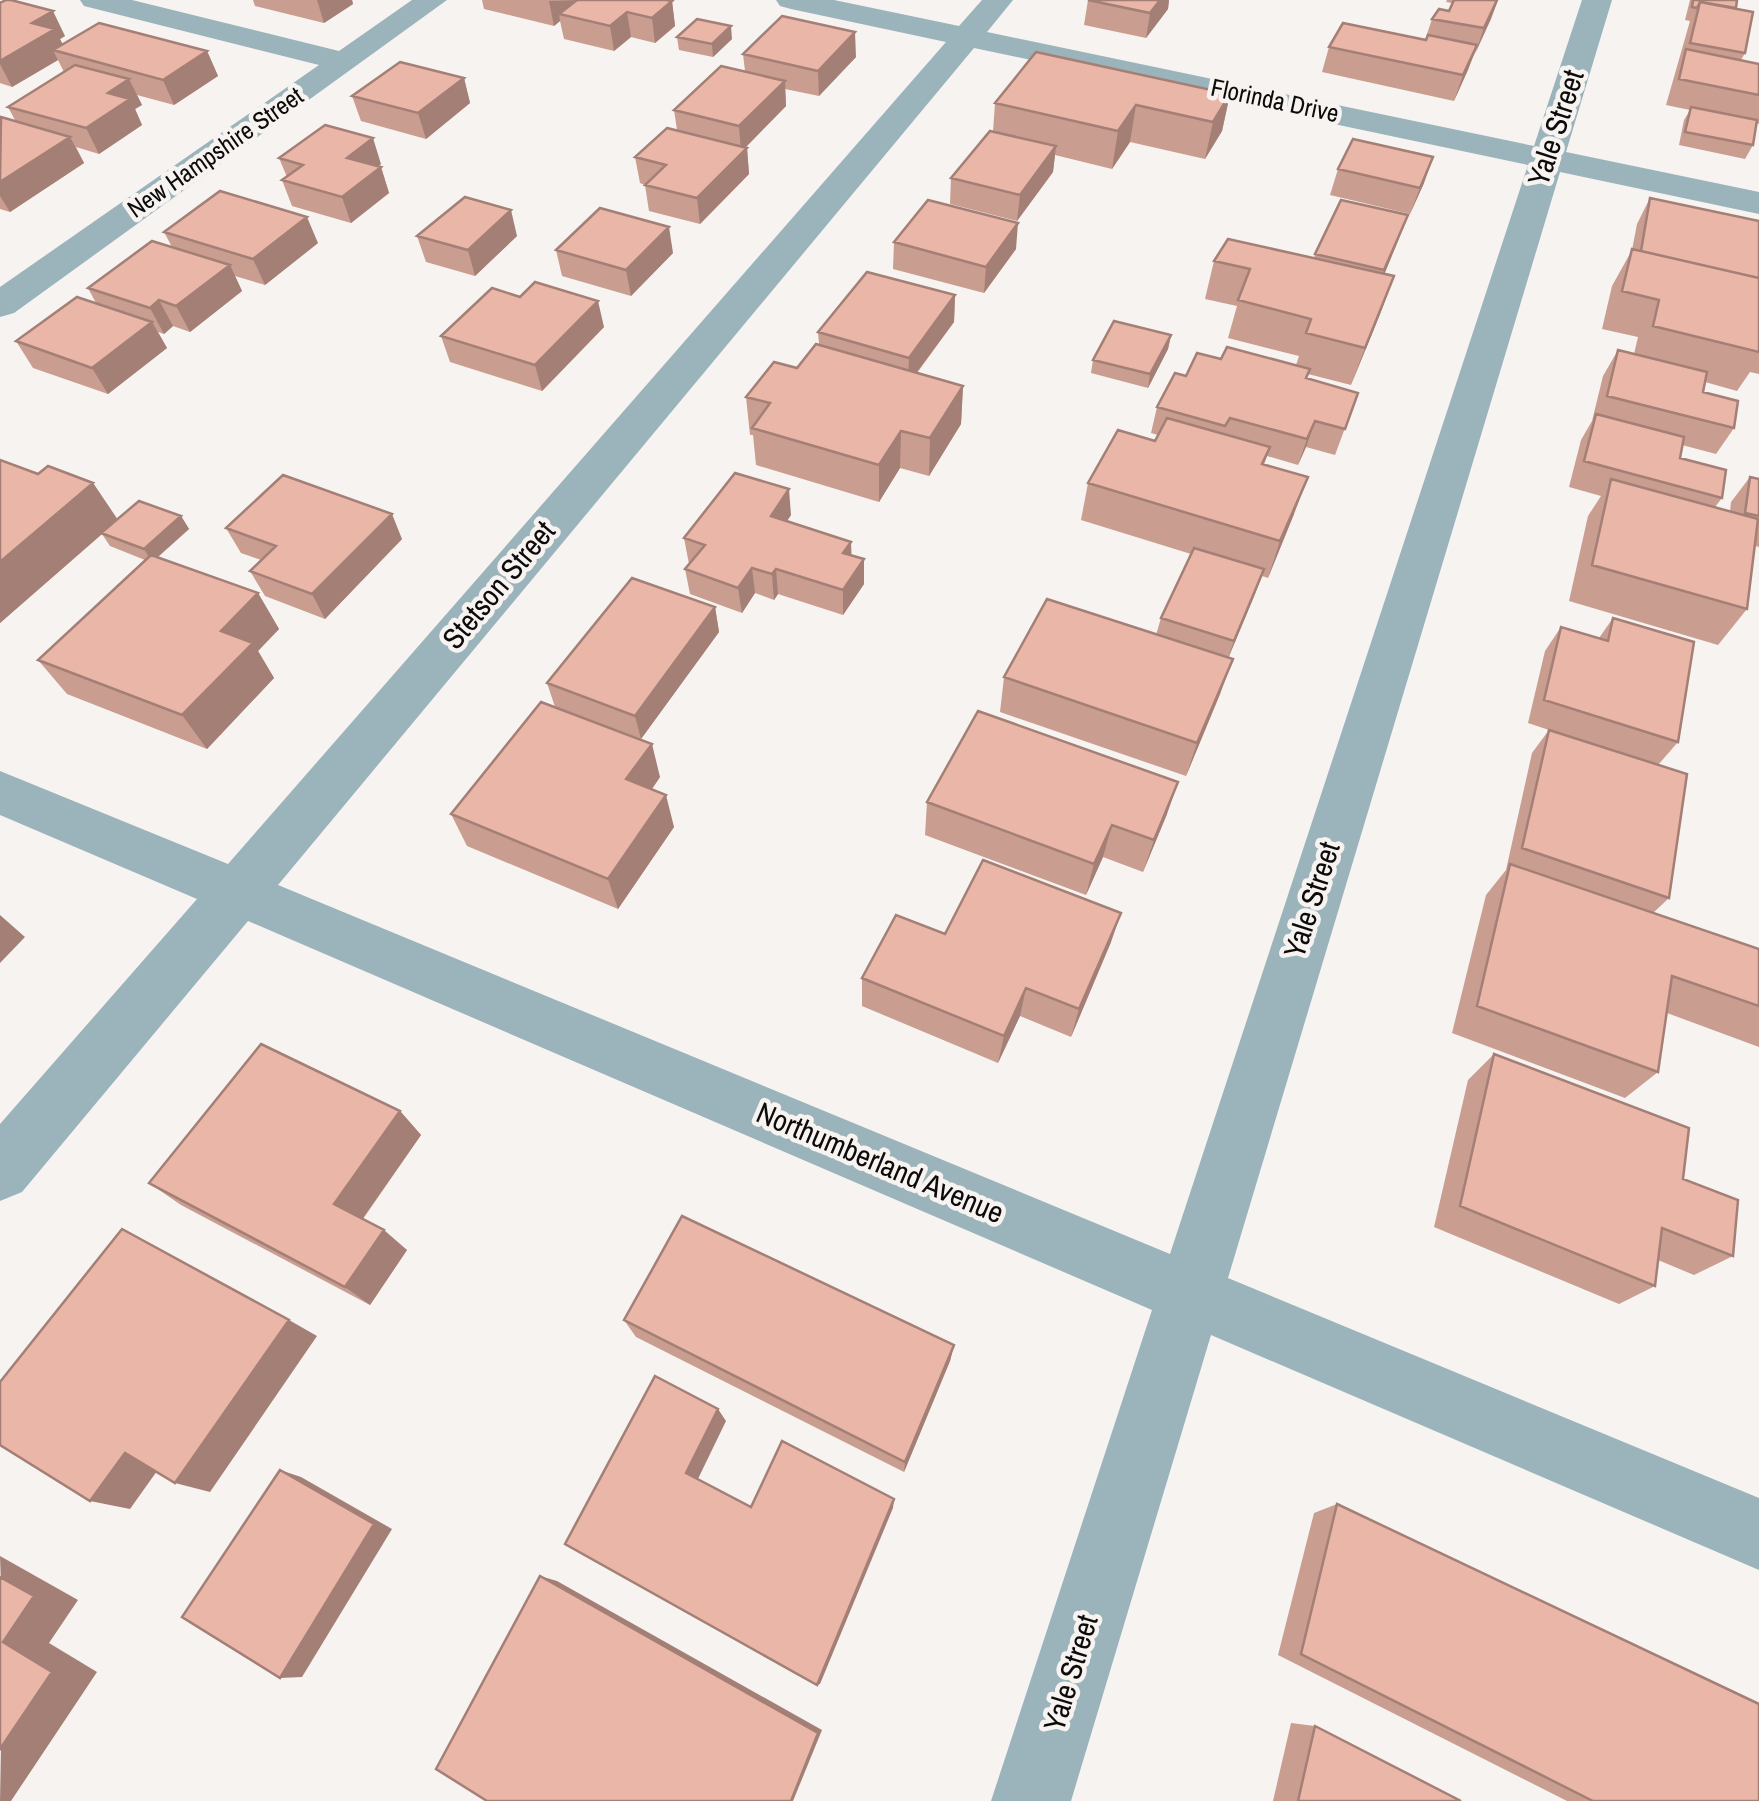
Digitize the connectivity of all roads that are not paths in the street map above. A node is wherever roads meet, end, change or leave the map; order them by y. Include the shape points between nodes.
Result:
1 (95, 0) edge
2 (202, 0) edge
3 (432, 0) edge
4 (791, 0) edge
5 (998, 0) edge
6 (1596, 0) edge
7 (172, 19) junction
8 (967, 35) junction
9 (342, 62) junction
10 (1546, 158) junction
11 (1759, 203) edge
12 (0, 305) edge
13 (0, 792) edge
14 (237, 894) junction
15 (0, 1171) edge
16 (1188, 1292) junction
17 (1759, 1534) edge
18 (1031, 1801) edge

1 - 7 street
2 - 7 street
3 - 9 street, New Hampshire Street
4 - 8 street, Florinda Drive
5 - 8 street, Stetson Street
6 - 10 street, Yale Street
7 - 9 street
8 - 10 street, Florinda Drive
8 - 14 street, Stetson Street
9 - 12 street, New Hampshire Street
10 - 11 street, Florinda Drive
10 - 16 street, Yale Street
13 - 14 street, Northumberland Avenue
14 - 15 street, Stetson Street
14 - 16 street, Northumberland Avenue
16 - 17 street, Northumberland Avenue
16 - 18 street, Yale Street

